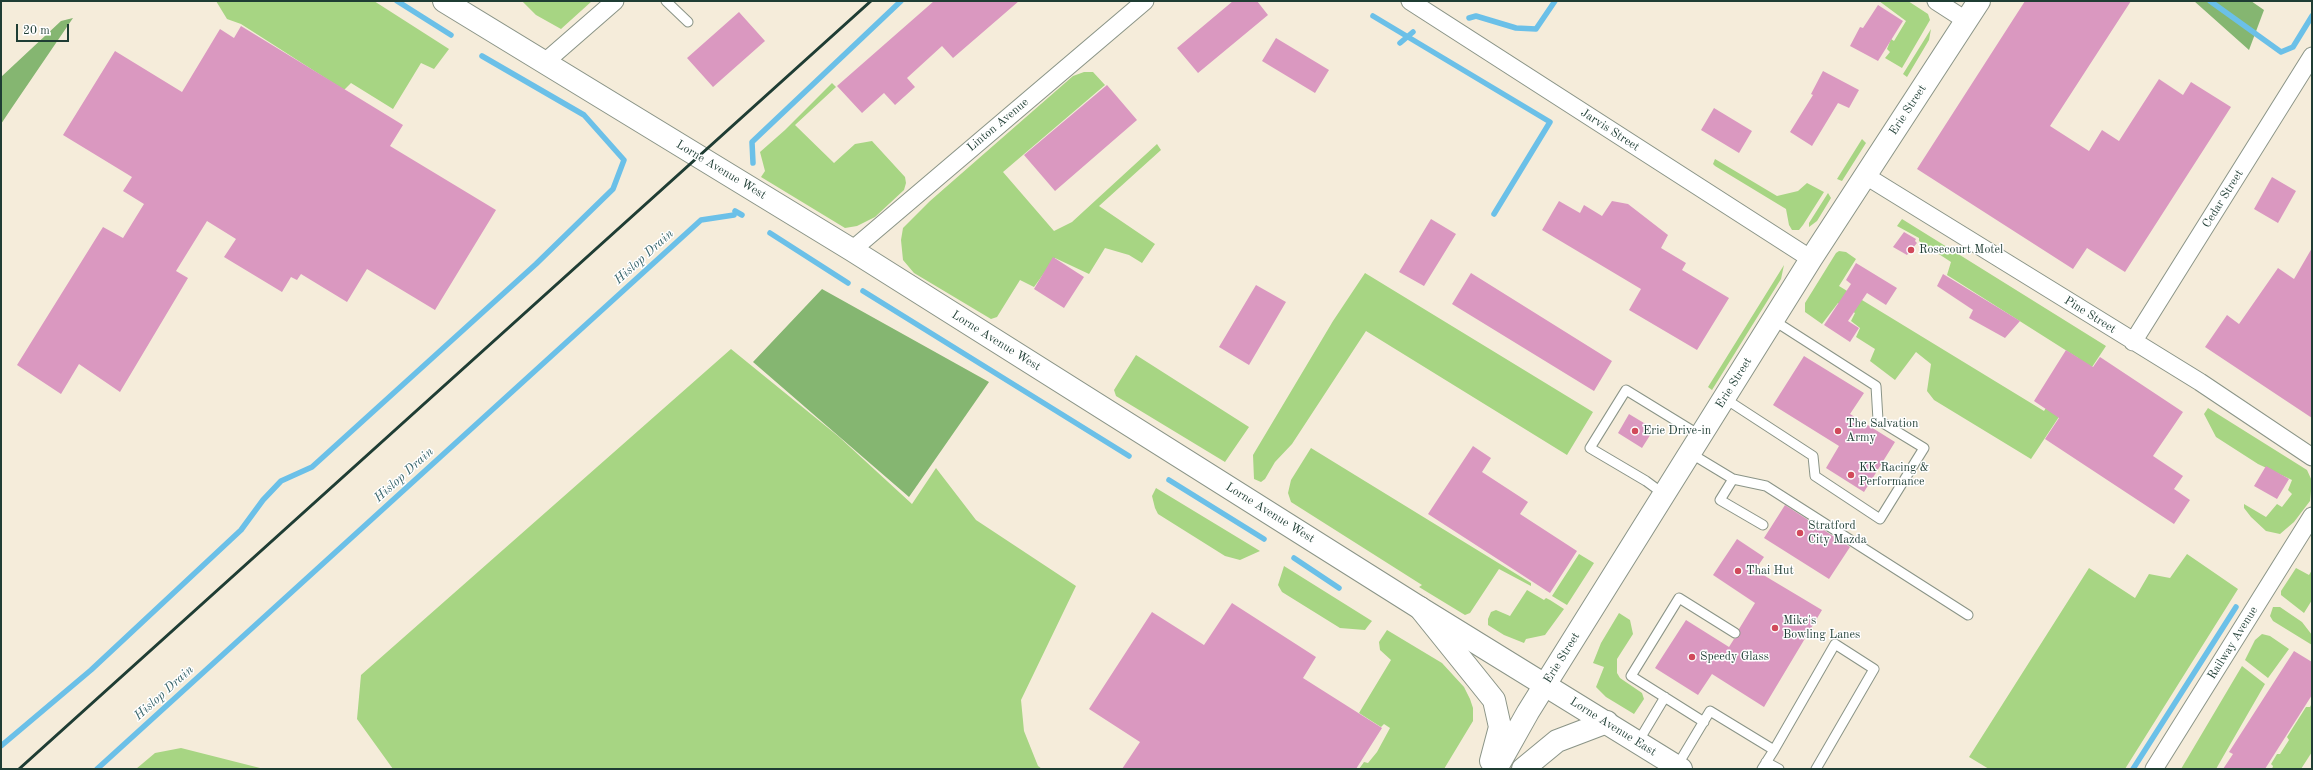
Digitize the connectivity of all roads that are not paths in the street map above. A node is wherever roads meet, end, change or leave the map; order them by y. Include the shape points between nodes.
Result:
1 (444, 1) edge
2 (615, 1) edge
3 (666, 1) edge
4 (1145, 1) edge
5 (1410, 1) edge
6 (1936, 1) edge
7 (1979, 1) edge
8 (1967, 20) junction
9 (688, 22) dead end
10 (2312, 56) edge
11 (545, 62) junction
12 (1866, 176) junction
13 (852, 250) junction
14 (1812, 259) junction
15 (1773, 320) junction
16 (2134, 342) junction
17 (1724, 398) junction
18 (1696, 444) junction
19 (2312, 457) edge
20 (1733, 479) junction
21 (1665, 495) junction
22 (2312, 516) edge
23 (1763, 526) dead end
24 (1420, 608) junction
25 (1968, 615) dead end
26 (1735, 633) dead end
27 (1545, 685) junction
28 (1665, 697) junction
29 (1607, 722) junction
30 (1704, 722) junction
31 (1638, 742) junction
32 (1774, 750) junction
33 (1764, 765) edge
34 (1679, 768) edge
35 (1489, 769) edge
36 (1496, 769) edge
37 (1523, 769) edge
38 (1779, 769) edge
39 (1816, 769) edge
40 (2154, 769) edge

1 - 11 main road, Lorne Avenue West
2 - 11 street
3 - 9 lane
4 - 13 street, Linton Avenue
5 - 14 street, Jarvis Street
6 - 8 street
7 - 8 main road, Erie Street
8 - 12 main road, Erie Street
10 - 16 street, Cedar Street
11 - 13 main road, Lorne Avenue West
12 - 14 main road, Erie Street
12 - 16 street, Pine Street
13 - 24 main road, Lorne Avenue West
14 - 15 main road, Erie Street
15 - 17 main road, Erie Street
15 - 17 lane via 1876,386 1878,420 1924,448 1880,519 1814,476 1813,456
16 - 19 street, Pine Street via 2200,382
17 - 18 main road, Erie Street
18 - 20 lane
18 - 21 main road, Erie Street
18 - 21 lane via 1626,390 1590,448
20 - 23 lane via 1720,500
20 - 25 lane via 1766,486
21 - 27 main road, Erie Street
22 - 40 street, Railway Avenue
24 - 27 main road, Lorne Avenue West
24 - 35 main road via 1494,700 1500,727
26 - 28 lane via 1679,598 1631,676
27 - 29 main road, Lorne Avenue East
27 - 36 main road, Erie Street
28 - 30 lane
28 - 31 lane
29 - 31 main road, Lorne Avenue East
29 - 37 main road via 1557,741
30 - 32 lane via 1710,712
30 - 34 lane
31 - 34 main road, Lorne Avenue East
32 - 33 lane
32 - 39 lane via 1835,644 1874,669
33 - 38 lane

